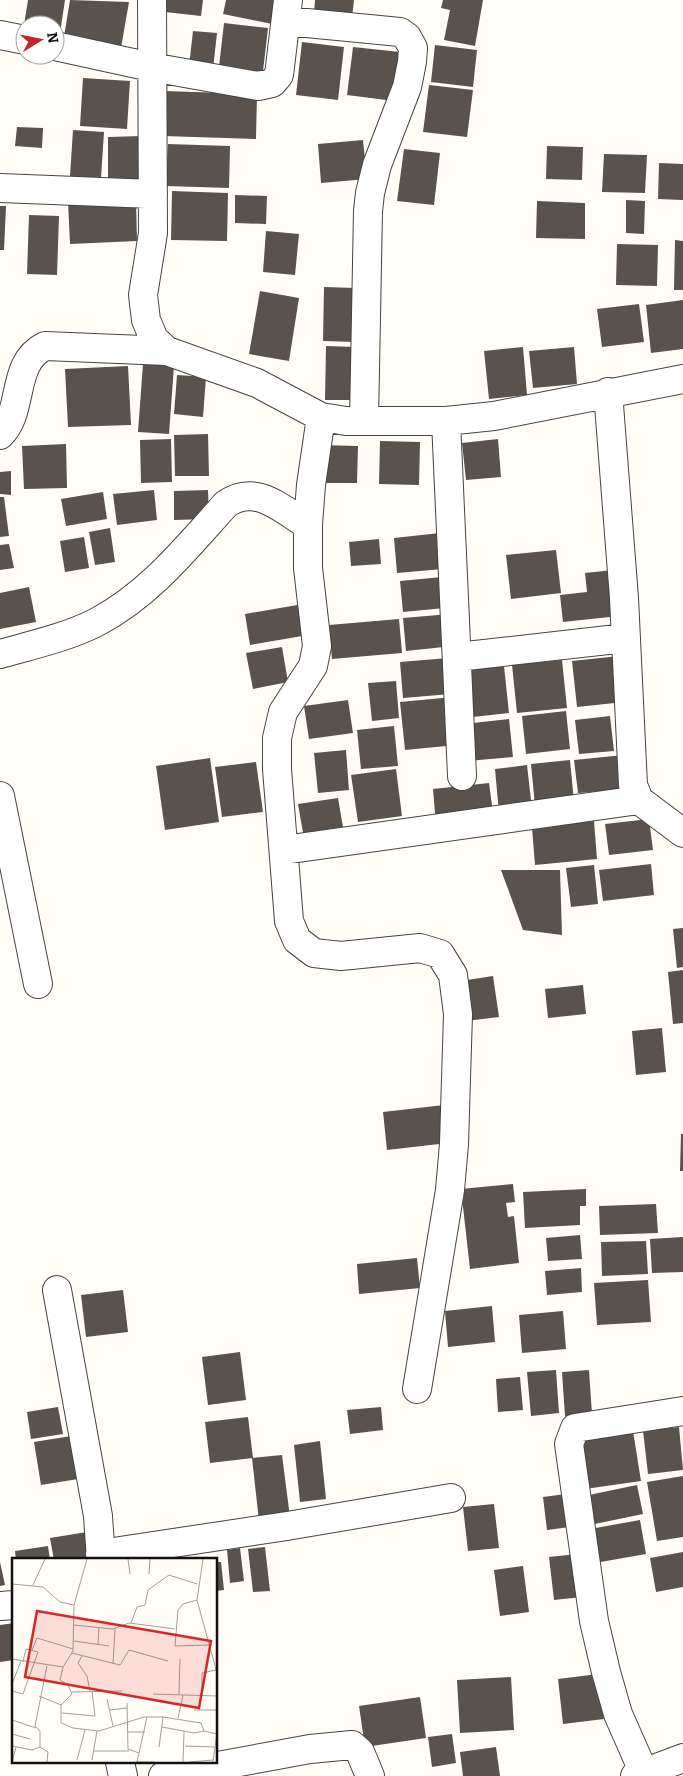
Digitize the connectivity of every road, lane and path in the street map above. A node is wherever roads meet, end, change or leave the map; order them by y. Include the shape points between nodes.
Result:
1 (152, 0) edge
2 (287, 11) edge
3 (0, 35) edge
4 (15, 38) edge
5 (65, 48) edge
6 (151, 67) junction
7 (0, 188) edge
8 (153, 194) junction
9 (168, 351) junction
10 (683, 378) edge
11 (608, 392) junction
12 (321, 417) junction
13 (364, 421) junction
14 (446, 421) junction
15 (0, 435) edge
16 (308, 525) junction
17 (626, 638) junction
18 (0, 654) edge
19 (457, 657) junction
20 (462, 776) dead end
21 (0, 796) edge
22 (639, 800) junction
23 (683, 834) edge
24 (284, 850) junction
25 (38, 984) dead end
26 (57, 1290) dead end
27 (417, 1389) dead end
28 (683, 1411) edge
29 (450, 1498) dead end
30 (100, 1557) edge
31 (683, 1758) edge
32 (640, 1775) edge
33 (163, 1776) edge
34 (370, 1776) edge

1 - 6 street
2 - 6 street via 281,68 272,83 258,86
2 - 13 street via 400,32 408,37 413,48 407,87 370,192
3 - 4 street
5 - 6 street
6 - 8 street
7 - 8 street
8 - 9 street via 153,233 143,295 146,320 154,339
9 - 12 street via 257,383
9 - 15 street via 45,346 33,352 24,368 13,412
10 - 11 street
11 - 14 street via 494,416
11 - 17 street
12 - 13 street
12 - 16 street
13 - 14 street
14 - 19 street
16 - 18 street via 261,497 237,496 142,593 97,622
16 - 24 street via 308,568 317,646 313,666 283,712 277,738
17 - 19 street
17 - 22 street via 633,785
19 - 20 street
21 - 25 street
22 - 23 street
22 - 24 street
24 - 27 street via 289,921 297,940 314,953 341,956 420,948 440,954 453,975 458,1014 452,1172
26 - 30 street via 98,1516
28 - 32 street via 575,1428 569,1444 594,1621 618,1714
29 - 30 street
31 - 32 street
33 - 34 street via 337,1745 352,1745 360,1752

